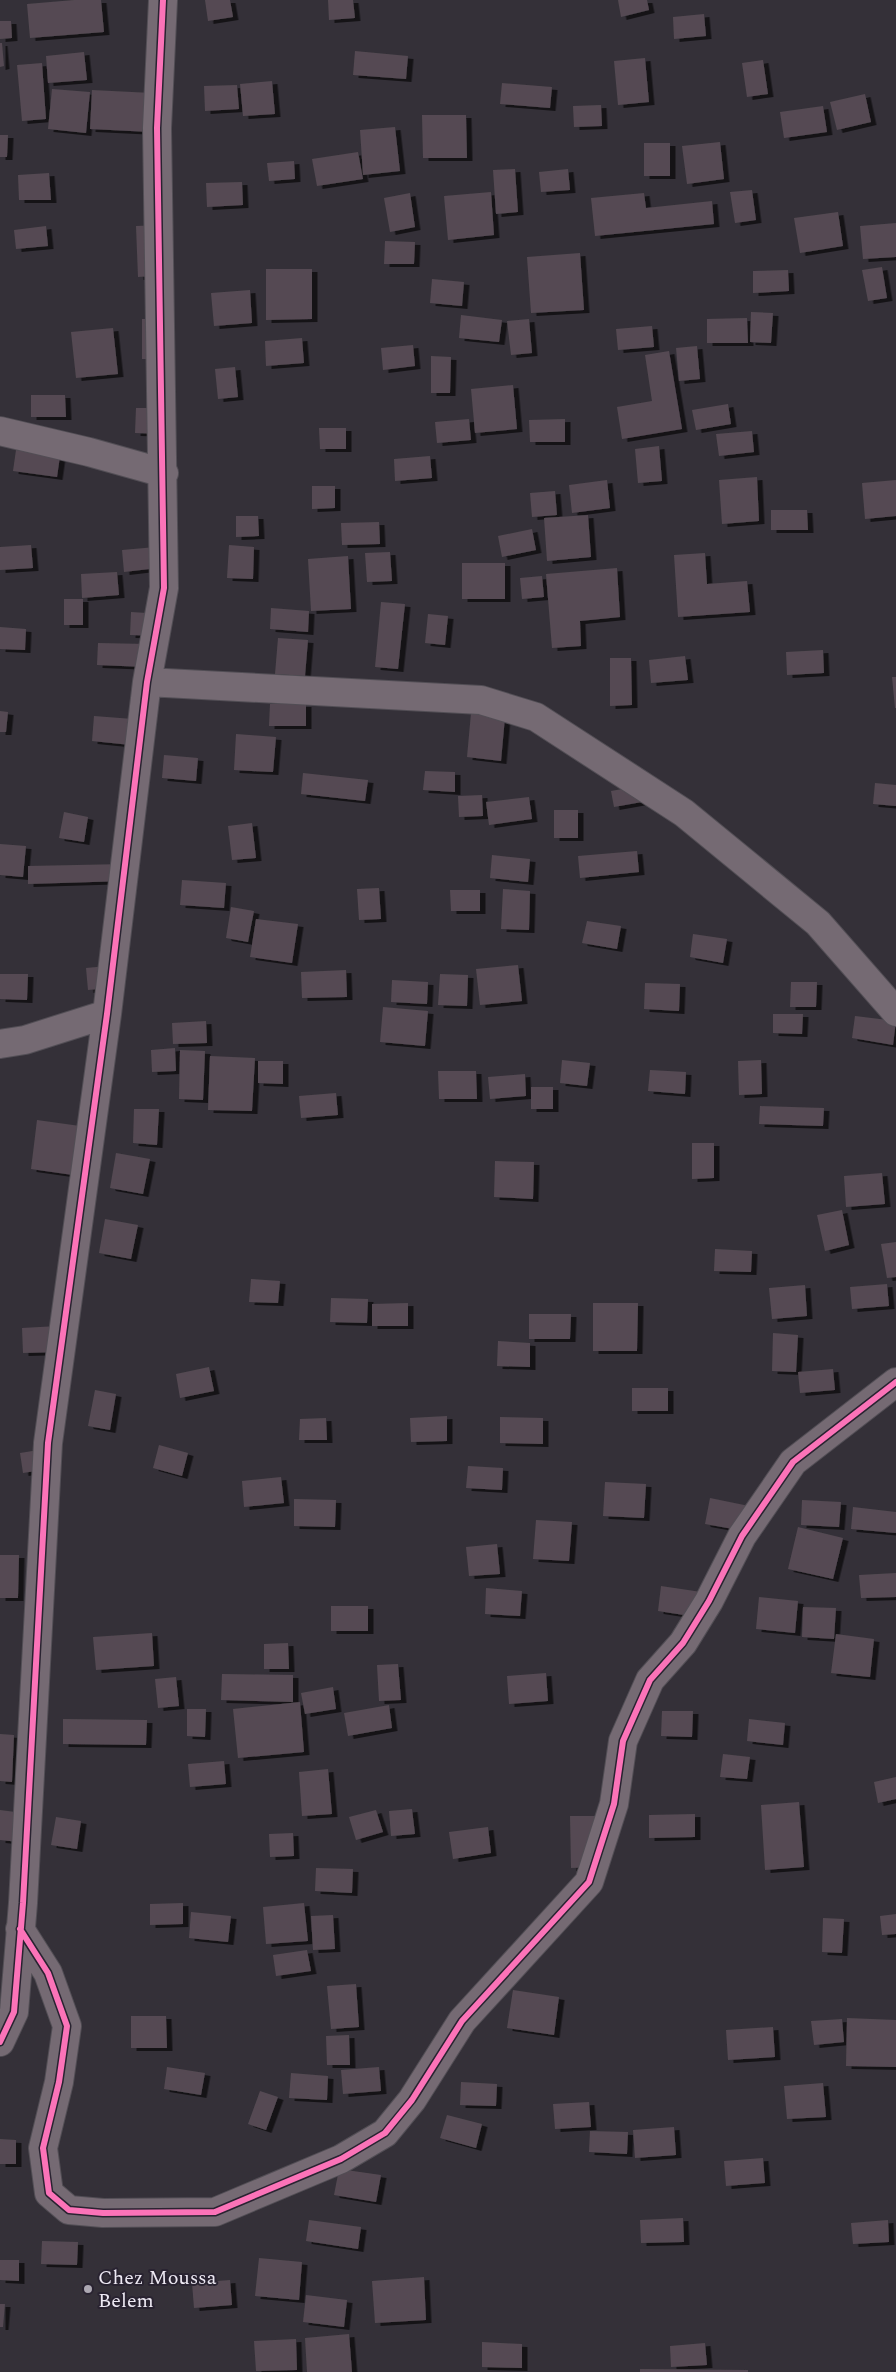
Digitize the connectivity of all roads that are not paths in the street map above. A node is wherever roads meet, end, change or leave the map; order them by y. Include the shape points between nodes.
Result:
1 (163, 0) edge
2 (0, 431) edge
3 (164, 474) junction
4 (147, 682) junction
5 (896, 1012) edge
6 (107, 1014) junction
7 (0, 1044) edge
8 (896, 1382) edge
9 (20, 1929) junction
10 (0, 2042) edge

1 - 3 street via 157,128
2 - 3 street
3 - 4 street via 164,588
4 - 5 street via 481,700 536,716 684,813 818,923
4 - 6 street
6 - 7 street via 25,1040
6 - 9 street via 48,1443
8 - 9 street via 793,1462 742,1536 709,1601 683,1643 650,1680 642,1698 623,1741 614,1804 589,1882 462,2021 412,2100 385,2133 340,2159 215,2212 103,2213 69,2210 49,2193 44,2148 59,2082 67,2026 48,1973
9 - 10 street via 14,2012

